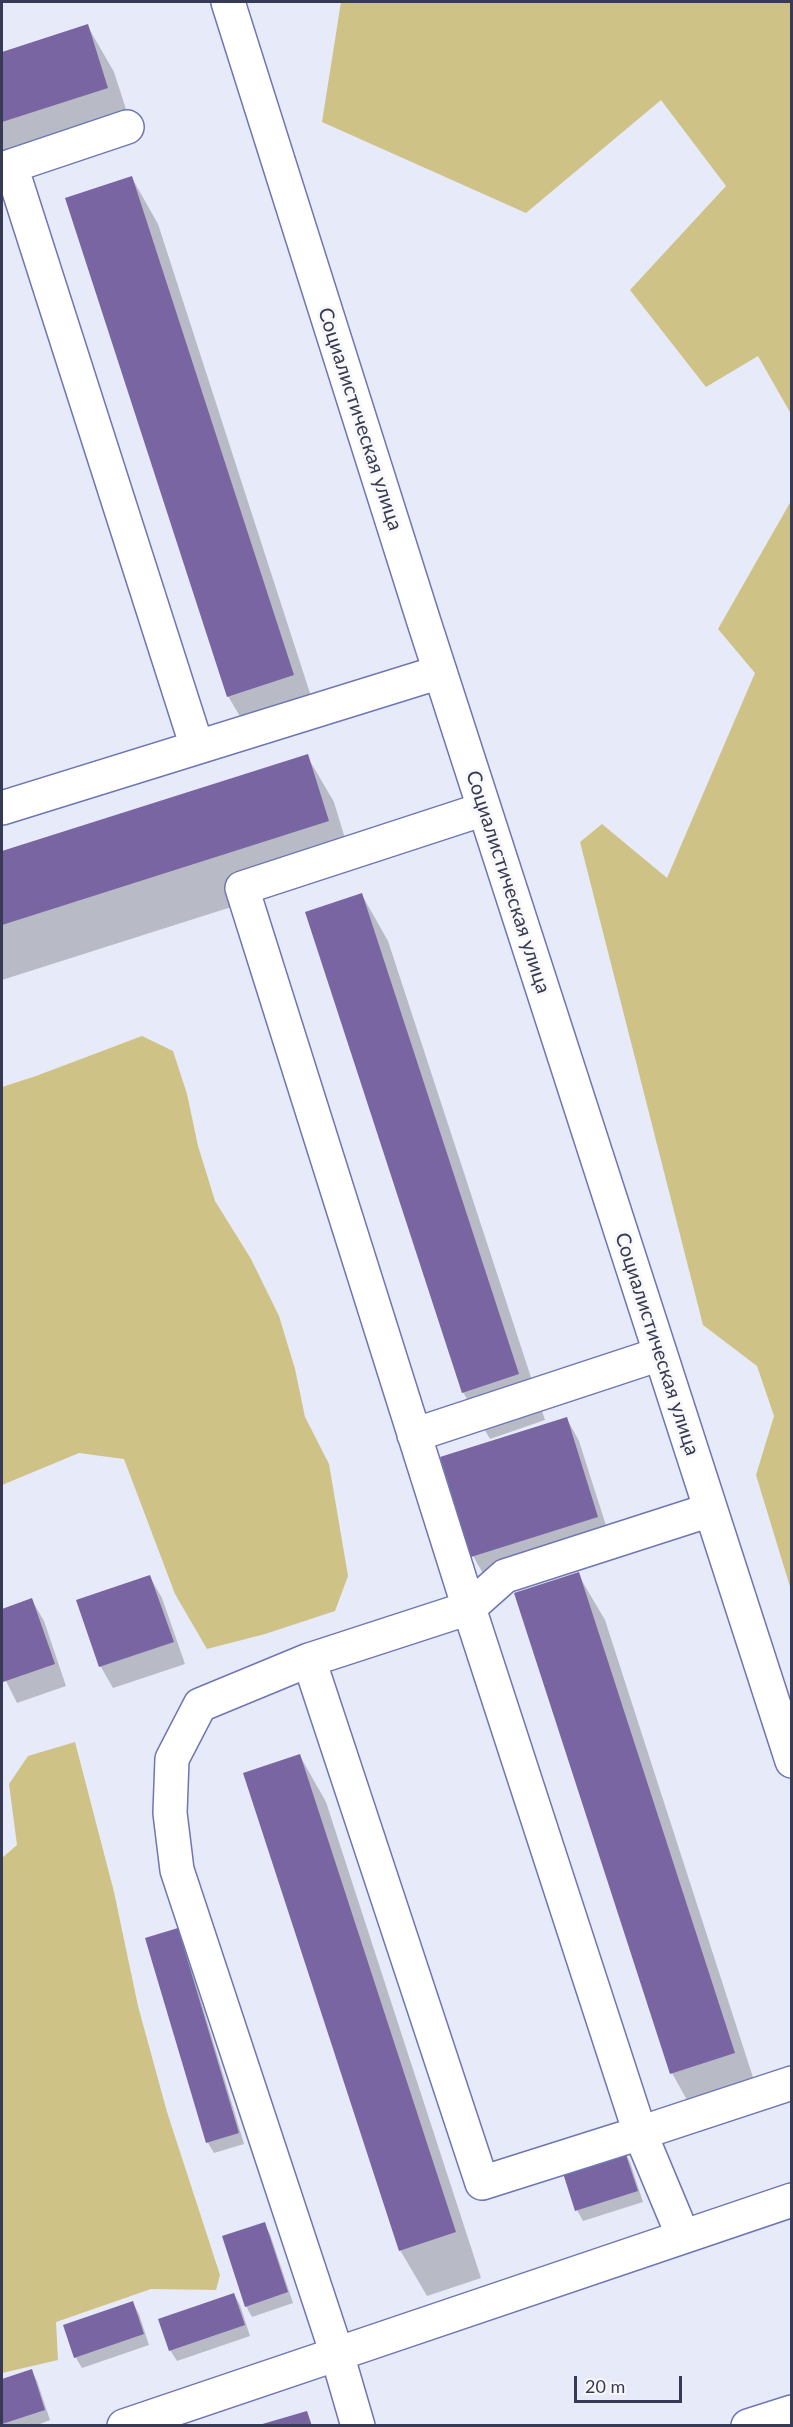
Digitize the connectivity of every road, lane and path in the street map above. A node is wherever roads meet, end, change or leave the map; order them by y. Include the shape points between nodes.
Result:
1 (228, 2) edge
2 (127, 127) dead end
3 (6, 168) edge
4 (440, 672) junction
5 (197, 747) junction
6 (2, 808) edge
7 (484, 809) junction
8 (660, 1354) junction
9 (414, 1435) junction
10 (710, 1510) junction
11 (469, 1608) junction
12 (309, 1660) junction
13 (792, 1761) edge
14 (792, 2083) edge
15 (640, 2133) junction
16 (792, 2200) edge
17 (683, 2236) junction
18 (338, 2355) junction
19 (792, 2412) edge
20 (124, 2426) edge
21 (358, 2426) edge
22 (748, 2426) edge

1 - 4 main road, Социалистическая улица
2 - 3 main road
3 - 5 main road
4 - 5 main road
4 - 7 main road, Социалистическая улица
5 - 6 main road
7 - 8 main road, Социалистическая улица
7 - 9 main road via 242,888
8 - 9 main road
8 - 10 main road, Социалистическая улица
9 - 11 main road
10 - 11 main road via 505,1576
10 - 13 main road, Социалистическая улица
11 - 12 main road
11 - 15 main road
12 - 15 main road via 482,2183
12 - 18 main road via 200,1705 172,1759 170,1813 177,1870
14 - 15 main road
15 - 17 main road
16 - 17 main road
17 - 18 main road
18 - 20 main road
18 - 21 main road
19 - 22 main road

